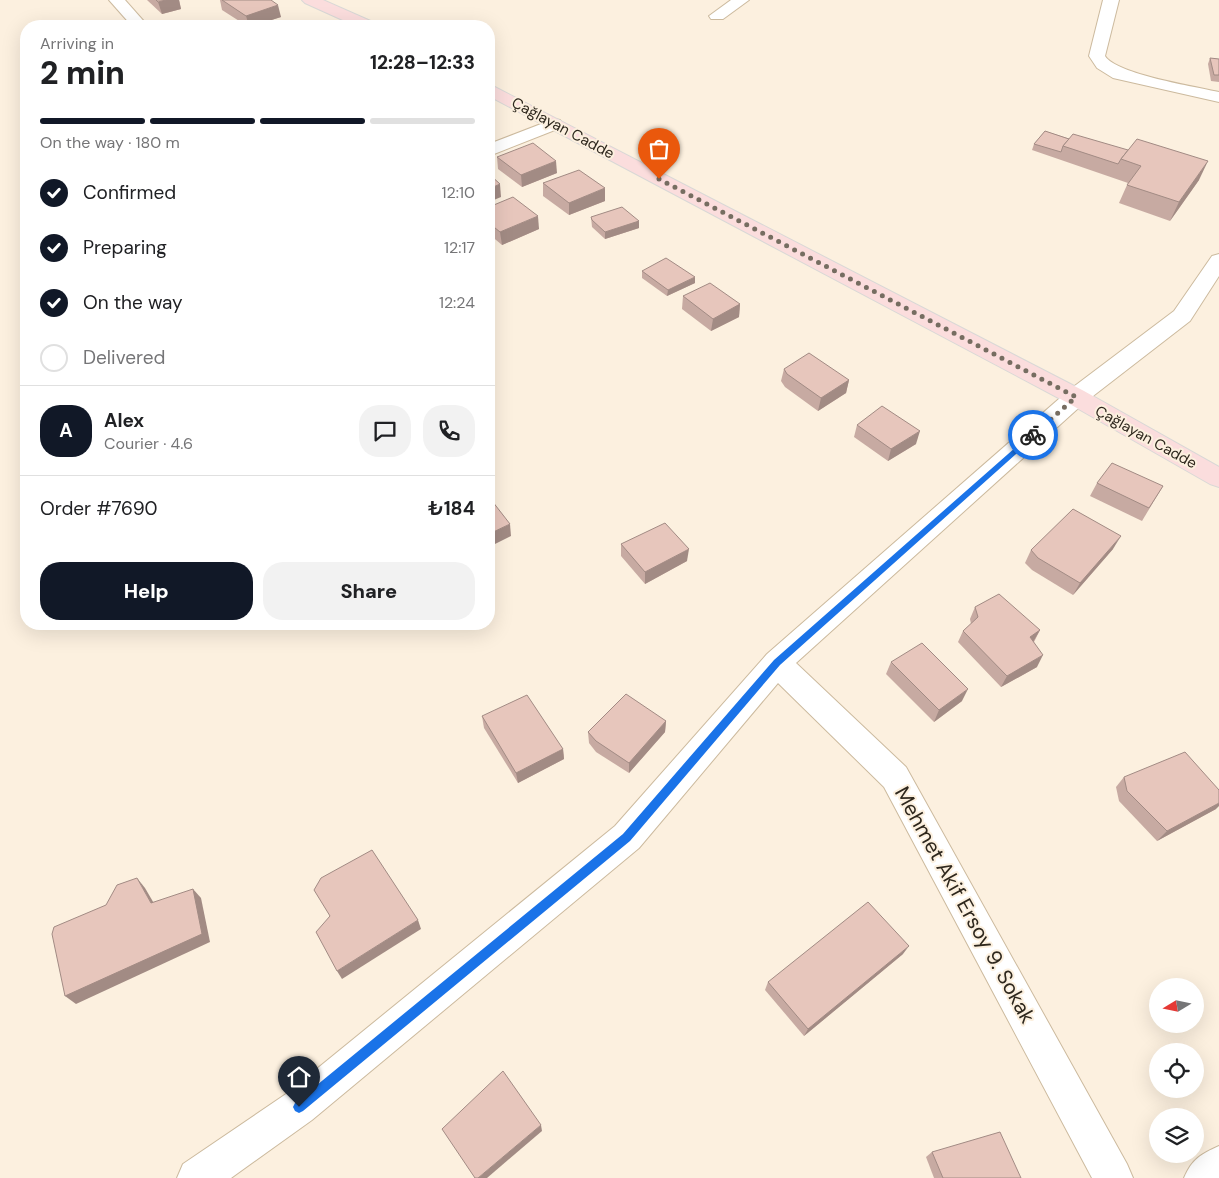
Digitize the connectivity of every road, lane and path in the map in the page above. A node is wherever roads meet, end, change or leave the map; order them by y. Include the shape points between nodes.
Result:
1 (117, 0) edge
2 (310, 0) edge
3 (740, 0) edge
4 (1111, 0) edge
5 (717, 16) dead end
6 (135, 20) edge
7 (355, 20) edge
8 (495, 93) edge
9 (1219, 98) edge
10 (554, 124) junction
11 (495, 149) edge
12 (1219, 260) edge
13 (1076, 397) junction
14 (1219, 478) edge
15 (777, 663) junction
16 (1219, 1166) edge
17 (197, 1178) edge
18 (1113, 1178) edge
19 (1204, 1178) edge

1 - 6 street
2 - 7 main road
3 - 5 street
4 - 9 street via 1097,56 1100,63 1119,74
8 - 10 main road, Çağlayan Cadde
10 - 11 street
10 - 13 main road, Çağlayan Cadde
12 - 13 street via 1182,316
13 - 14 main road, Çağlayan Cadde
13 - 15 street
15 - 17 street via 627,838 299,1107
15 - 18 street, Mehmet Akif Ersoy 9. Sokak via 895,777
16 - 19 street

